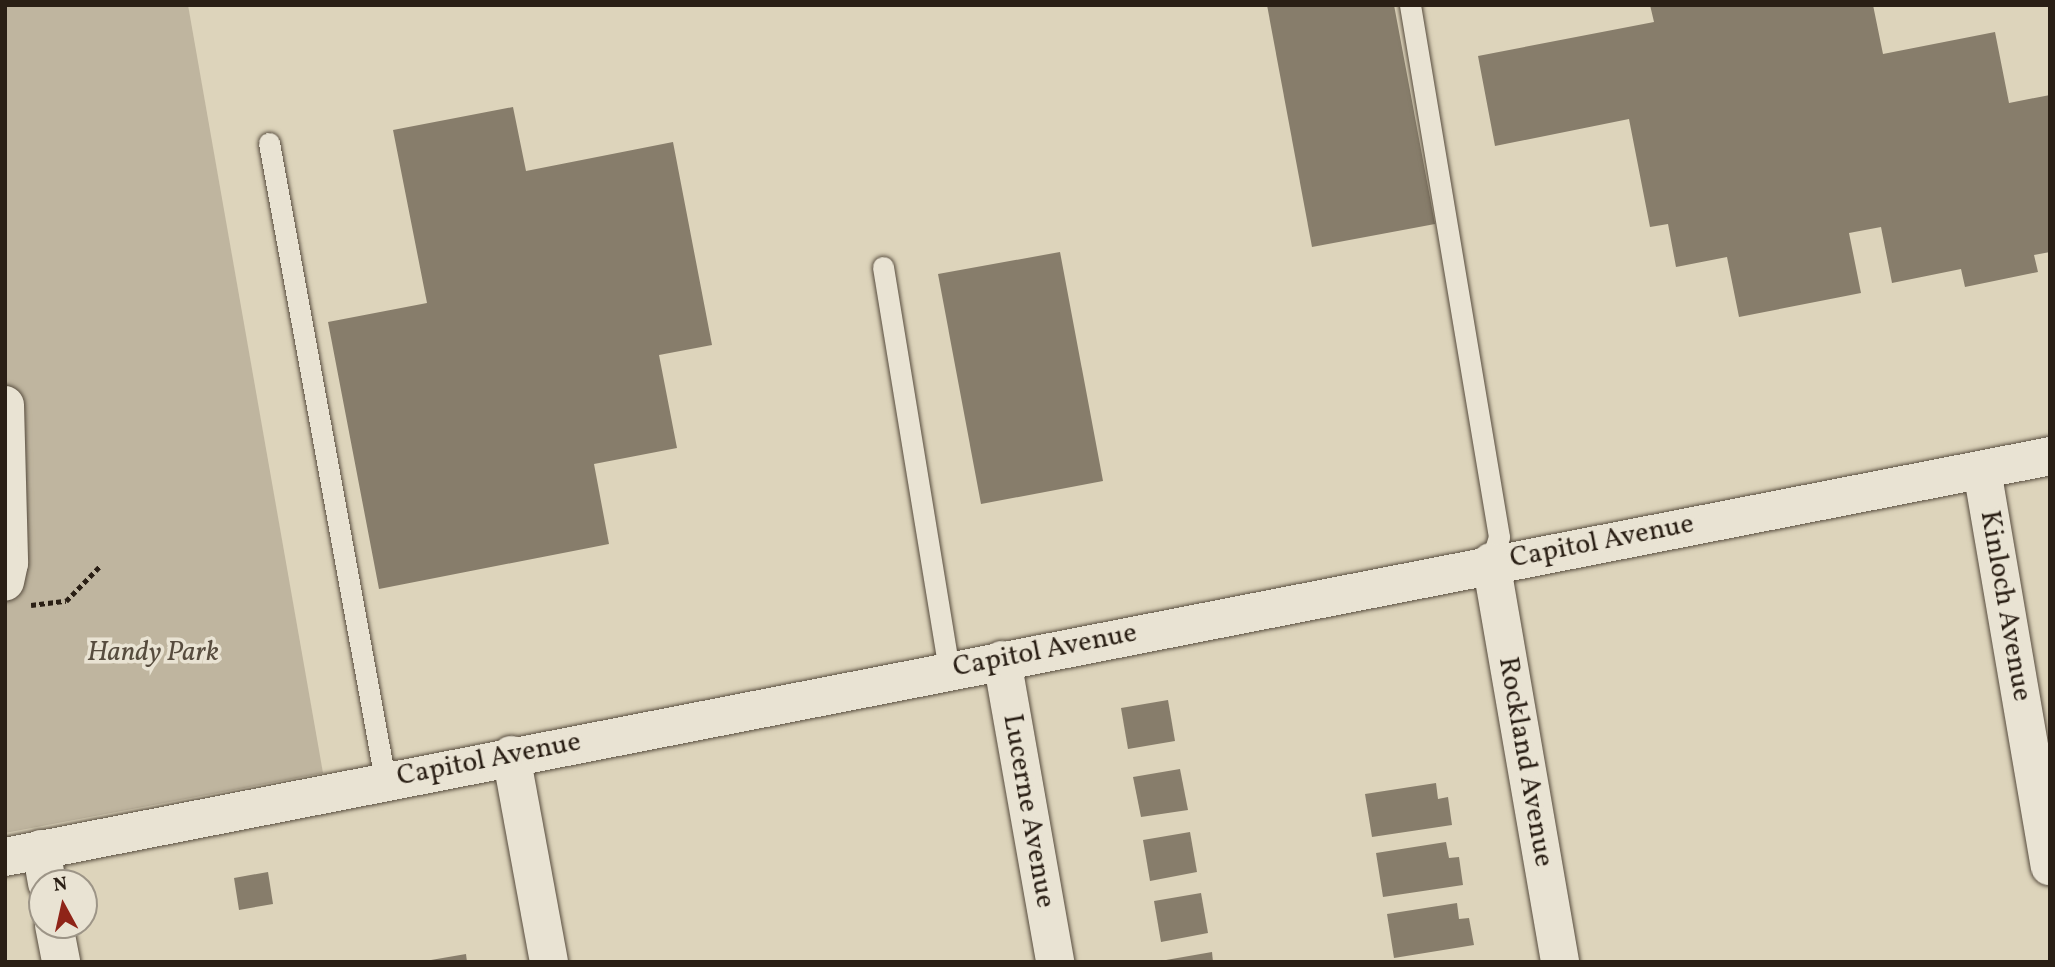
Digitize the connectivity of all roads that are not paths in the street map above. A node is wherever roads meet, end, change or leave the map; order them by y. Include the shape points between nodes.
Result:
1 (1410, 5) edge
2 (269, 143) dead end
3 (883, 267) dead end
4 (5, 405) edge
5 (2050, 456) edge
6 (1982, 470) junction
7 (1491, 562) junction
8 (13, 594) edge
9 (1002, 660) junction
10 (949, 670) junction
11 (511, 755) junction
12 (385, 780) junction
13 (31, 863) edge
14 (2050, 866) edge
15 (57, 939) edge
16 (61, 962) edge
17 (549, 962) edge
18 (1055, 962) edge
19 (1560, 962) edge

1 - 7 lane via 1499,537
2 - 12 lane
3 - 10 lane
4 - 8 street
5 - 6 street, Capitol Avenue
6 - 7 street, Capitol Avenue
6 - 14 street, Kinloch Avenue
7 - 9 street, Capitol Avenue
7 - 19 street, Rockland Avenue
9 - 10 street, Capitol Avenue
9 - 18 street, Lucerne Avenue
10 - 11 street, Capitol Avenue
11 - 12 street, Capitol Avenue
11 - 17 street
12 - 13 street, Capitol Avenue
15 - 16 street

